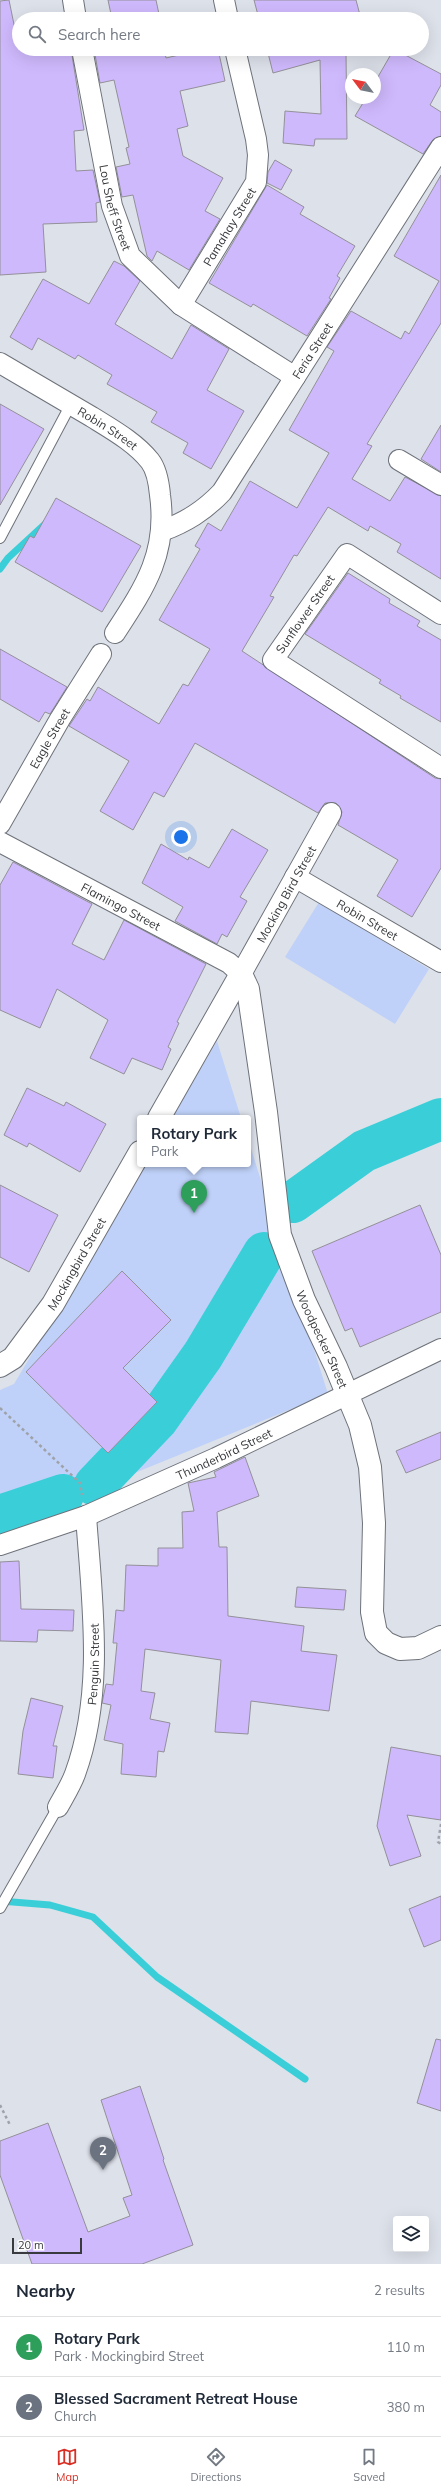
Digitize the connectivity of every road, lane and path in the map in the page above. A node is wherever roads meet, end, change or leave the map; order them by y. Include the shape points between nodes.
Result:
1 (73, 0) edge
2 (224, 0) edge
3 (75, 12) edge
4 (227, 12) edge
5 (83, 56) edge
6 (237, 56) edge
7 (441, 147) edge
8 (181, 305) junction
9 (0, 364) edge
10 (295, 377) junction
11 (71, 404) junction
12 (399, 460) dead end
13 (441, 485) edge
14 (162, 531) junction
15 (0, 538) edge
16 (441, 614) edge
17 (116, 633) dead end
18 (101, 654) dead end
19 (441, 768) edge
20 (331, 813) dead end
21 (0, 824) edge
22 (0, 842) edge
23 (295, 877) junction
24 (441, 962) edge
25 (241, 974) junction
26 (161, 1115) edge
27 (137, 1157) edge
28 (441, 1349) edge
29 (0, 1366) edge
30 (347, 1391) junction
31 (0, 1408) edge
32 (86, 1516) junction
33 (0, 1545) edge
34 (441, 1637) edge
35 (58, 1807) joint
36 (441, 1824) edge
37 (441, 1844) edge
38 (0, 1908) edge
39 (0, 2105) edge
40 (10, 2125) dead end

1 - 3 street
2 - 4 street
5 - 8 street, Lou Sheff Street via 112,206 130,256
6 - 8 street, Pamahay Street via 256,139 256,182
7 - 10 street, Feria Street
8 - 10 street, Lou Sheff Street
9 - 11 street, Robin Street
10 - 14 street, Feria Street via 222,492 203,511 182,524
11 - 14 street, Robin Street via 134,445 150,462 158,481
11 - 15 lane
12 - 13 street
14 - 17 street via 152,573
16 - 19 street, Sunflower Street via 347,554 273,660
18 - 21 street, Eagle Street via 60,719
20 - 23 street, Mocking Bird Street
22 - 25 street, Flamingo Street via 229,963
23 - 24 street, Robin Street
23 - 25 street, Mocking Bird Street
25 - 26 street
25 - 30 street, Woodpecker Street via 248,989 280,1235 304,1300
27 - 29 street, Mockingbird Street via 54,1304 13,1358
28 - 30 street, Thunderbird Street
30 - 32 street, Thunderbird Street via 216,1458
30 - 34 street, Woodpecker Street via 360,1425 370,1467 374,1522 372,1612 376,1633 400,1649 418,1648
31 - 32 path via 80,1483
32 - 33 street, Thunderbird Street
32 - 35 street, Penguin Street via 94,1675 88,1725 77,1768
35 - 38 lane
36 - 37 path via 438,1842
39 - 40 path

